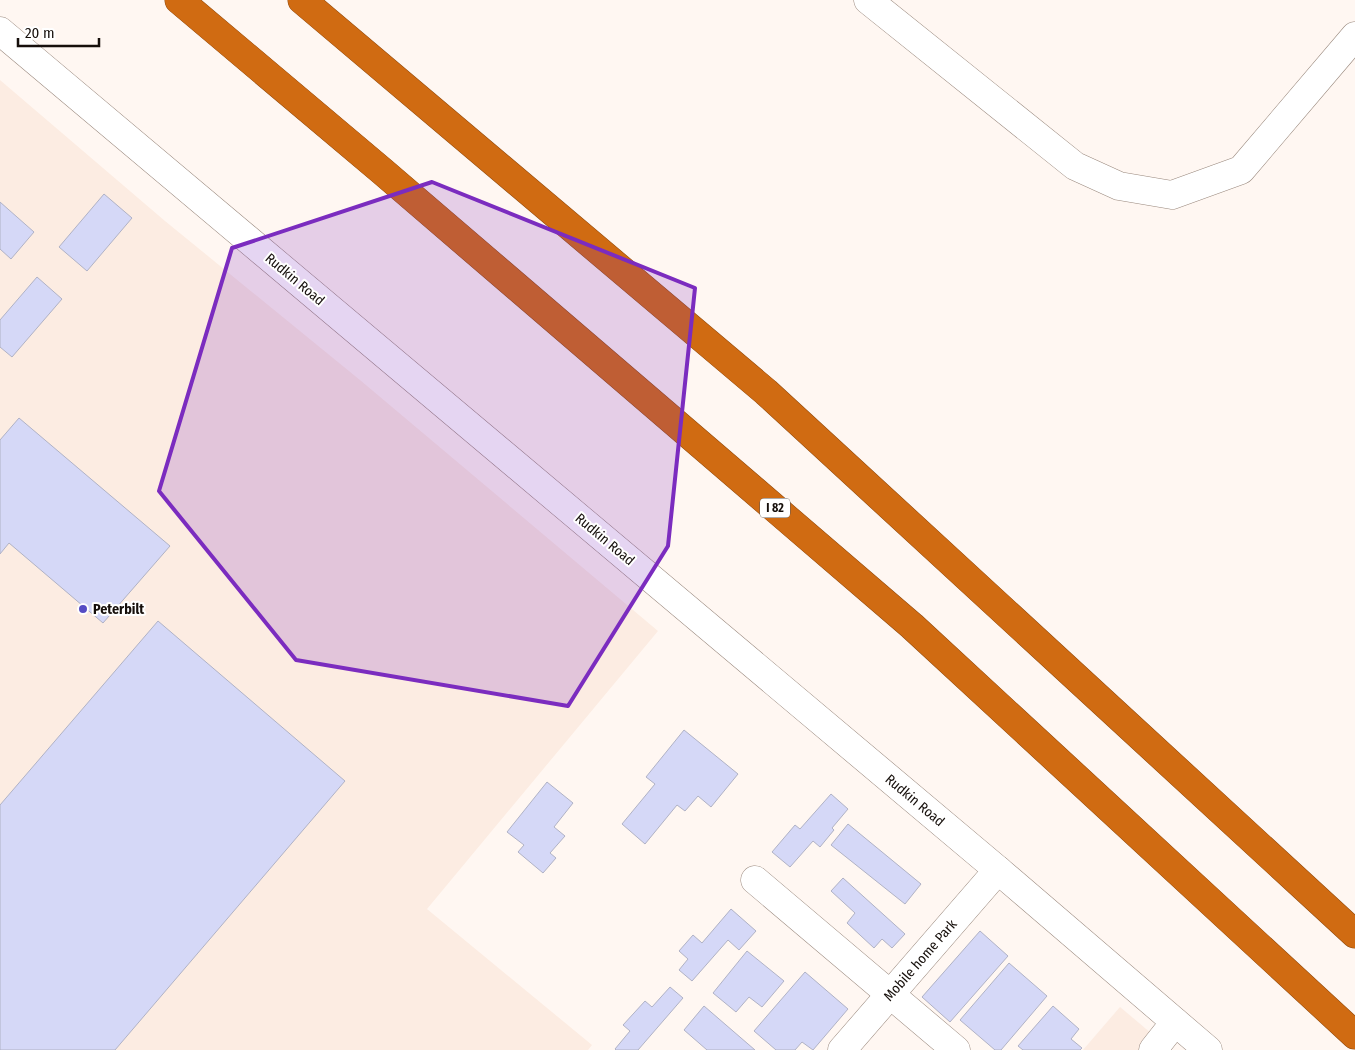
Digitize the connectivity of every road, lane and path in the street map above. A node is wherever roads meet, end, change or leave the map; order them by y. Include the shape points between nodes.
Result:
1 (179, 0) edge
2 (302, 0) edge
3 (868, 0) edge
4 (0, 31) edge
5 (1355, 36) edge
6 (998, 870) junction
7 (754, 880) dead end
8 (1355, 934) edge
9 (890, 994) junction
10 (1175, 1022) junction
11 (1355, 1035) edge
12 (842, 1050) edge
13 (956, 1050) edge
14 (1152, 1050) edge
15 (1208, 1050) edge

1 - 11 highway, I 82 via 912,626
2 - 8 highway via 766,392
3 - 5 street via 1075,166 1119,186 1172,195 1241,170
4 - 6 street, Rudkin Road
6 - 9 street, Mobile home Park
6 - 10 street, Rudkin Road
7 - 9 street
9 - 12 street, Mobile home Park
9 - 13 street
10 - 14 street
10 - 15 street, Rudkin Road

